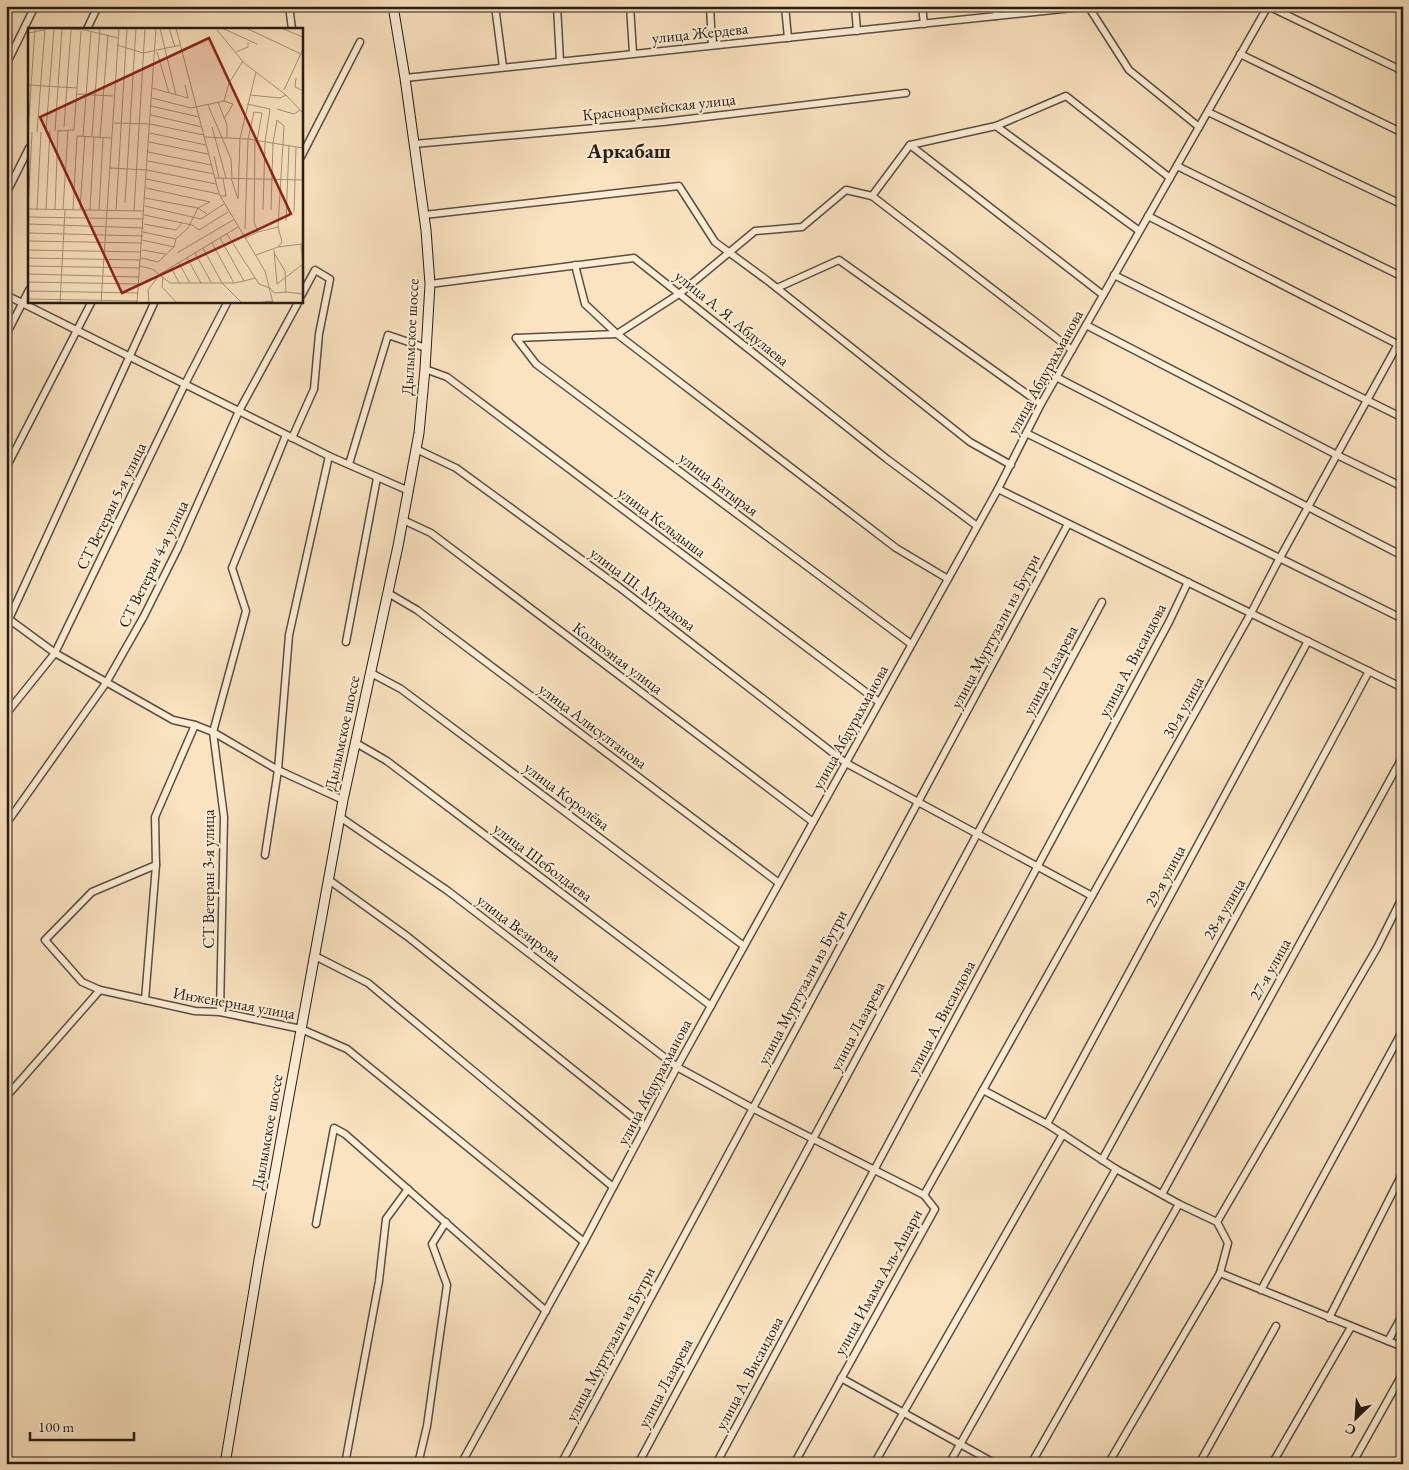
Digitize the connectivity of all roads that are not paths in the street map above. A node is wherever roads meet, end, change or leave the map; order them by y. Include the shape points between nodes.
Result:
1 (35, 6) edge
2 (98, 6) edge
3 (289, 6) edge
4 (392, 6) edge
5 (494, 6) edge
6 (557, 6) edge
7 (630, 6) edge
8 (710, 6) edge
9 (785, 6) edge
10 (855, 6) edge
11 (922, 6) edge
12 (996, 6) edge
13 (1268, 6) edge
14 (1089, 7) edge
15 (996, 16) junction
16 (924, 24) junction
17 (87, 28) edge
18 (292, 28) edge
19 (857, 30) junction
20 (788, 38) junction
21 (360, 42) dead end
22 (712, 45) junction
23 (633, 53) junction
24 (1240, 54) junction
25 (560, 61) junction
26 (6, 64) edge
27 (503, 67) junction
28 (1403, 71) edge
29 (405, 78) junction
30 (906, 93) dead end
31 (1208, 112) junction
32 (996, 126) junction
33 (1199, 127) junction
34 (1403, 134) edge
35 (414, 144) junction
36 (910, 145) junction
37 (28, 150) edge
38 (302, 156) edge
39 (1177, 166) junction
40 (1170, 178) junction
41 (6, 194) edge
42 (872, 196) junction
43 (1403, 205) edge
44 (424, 214) junction
45 (1148, 216) junction
46 (1138, 230) junction
47 (729, 252) junction
48 (575, 265) junction
49 (1114, 276) junction
50 (1403, 277) edge
51 (430, 284) junction
52 (777, 288) junction
53 (28, 292) edge
54 (6, 294) edge
55 (302, 294) edge
56 (679, 294) junction
57 (1103, 295) junction
58 (23, 302) junction
59 (92, 302) edge
60 (155, 302) edge
61 (227, 302) edge
62 (297, 302) edge
63 (1086, 325) junction
64 (78, 331) junction
65 (6, 334) edge
66 (618, 334) junction
67 (1403, 335) edge
68 (1400, 345) edge
69 (426, 348) junction
70 (1072, 350) junction
71 (128, 356) junction
72 (425, 369) junction
73 (1056, 378) junction
74 (185, 384) junction
75 (1367, 400) junction
76 (1041, 404) junction
77 (239, 411) junction
78 (1403, 418) edge
79 (1026, 433) junction
80 (289, 436) junction
81 (416, 449) junction
82 (1336, 455) junction
83 (328, 456) junction
84 (349, 464) junction
85 (1011, 465) junction
86 (6, 468) edge
87 (377, 478) junction
88 (1403, 487) edge
89 (998, 488) junction
90 (409, 491) junction
91 (1307, 508) junction
92 (403, 520) junction
93 (1068, 524) junction
94 (977, 526) junction
95 (1403, 556) edge
96 (1280, 558) junction
97 (948, 579) junction
98 (1188, 582) junction
99 (388, 594) junction
100 (1102, 602) dead end
101 (1251, 613) junction
102 (8, 618) edge
103 (1403, 619) edge
104 (1308, 641) junction
105 (346, 642) dead end
106 (912, 644) junction
107 (55, 653) junction
108 (1369, 671) junction
109 (371, 673) junction
110 (106, 682) junction
111 (1403, 688) edge
112 (879, 702) junction
113 (6, 714) edge
114 (195, 725) junction
115 (213, 732) junction
116 (356, 743) junction
117 (1403, 756) edge
118 (846, 763) junction
119 (278, 770) junction
120 (343, 800) junction
121 (918, 801) junction
122 (340, 817) junction
123 (813, 822) junction
124 (6, 824) edge
125 (977, 833) junction
126 (265, 855) dead end
127 (156, 865) junction
128 (1038, 865) junction
129 (329, 880) junction
130 (779, 883) junction
131 (1092, 896) junction
132 (1403, 896) edge
133 (744, 946) junction
134 (315, 956) junction
135 (100, 990) junction
136 (145, 1000) junction
137 (711, 1006) junction
138 (220, 1012) junction
139 (301, 1028) junction
140 (1403, 1030) edge
141 (677, 1067) junction
142 (983, 1090) junction
143 (6, 1097) edge
144 (752, 1108) junction
145 (1047, 1124) junction
146 (645, 1126) junction
147 (1063, 1134) junction
148 (812, 1138) junction
149 (1102, 1160) junction
150 (1116, 1169) junction
151 (875, 1170) junction
152 (1403, 1172) edge
153 (613, 1187) junction
154 (408, 1189) junction
155 (1162, 1194) junction
156 (924, 1195) junction
157 (1179, 1204) junction
158 (446, 1222) junction
159 (1217, 1222) junction
160 (316, 1224) dead end
161 (584, 1242) junction
162 (1220, 1273) junction
163 (1261, 1290) junction
164 (546, 1310) junction
165 (1403, 1314) edge
166 (1329, 1318) junction
167 (1276, 1326) dead end
168 (1351, 1327) junction
169 (1388, 1341) junction
170 (1403, 1347) edge
171 (1403, 1373) edge
172 (841, 1378) junction
173 (903, 1412) junction
174 (960, 1444) junction
175 (225, 1464) edge
176 (345, 1464) edge
177 (418, 1464) edge
178 (461, 1464) edge
179 (561, 1464) edge
180 (638, 1464) edge
181 (716, 1464) edge
182 (794, 1464) edge
183 (874, 1464) edge
184 (949, 1464) edge
185 (996, 1464) edge
186 (1031, 1464) edge
187 (1108, 1464) edge
188 (1199, 1464) edge
189 (1272, 1464) edge
190 (1352, 1464) edge

1 - 26 street
2 - 17 street
3 - 18 street
4 - 29 main road, Дылымское шоссе
5 - 27 street
6 - 25 street
7 - 23 street
8 - 22 street
9 - 20 street
10 - 19 street
11 - 16 street
12 - 15 street
13 - 24 street, улица Абдурахманова
13 - 28 street
14 - 15 street, улица Жердева
14 - 33 street via 1129,70
15 - 16 street, улица Жердева
16 - 19 street, улица Жердева
19 - 20 street, улица Жердева
20 - 22 street, улица Жердева
21 - 38 street
22 - 23 street, улица Жердева
23 - 25 street, улица Жердева
24 - 31 street, улица Абдурахманова
24 - 34 street
25 - 27 street, улица Жердева
27 - 29 street, улица Жердева
29 - 35 main road, Дылымское шоссе
30 - 35 street, Красноармейская улица via 663,122
31 - 33 street, улица Абдурахманова
31 - 43 street
32 - 36 street
32 - 40 street via 1066,96
32 - 46 street
33 - 39 street, улица Абдурахманова
35 - 44 main road, Дылымское шоссе
36 - 42 street
36 - 57 street
37 - 41 street
39 - 40 street, улица Абдурахманова
39 - 50 street
40 - 45 street, улица Абдурахманова
42 - 47 street via 846,190 802,227 755,231
42 - 70 street
44 - 47 street via 680,186 715,242
44 - 51 main road, Дылымское шоссе
45 - 46 street, улица Абдурахманова
45 - 68 street
46 - 49 street, улица Абдурахманова
47 - 52 street
47 - 56 street
48 - 51 street, улица А. Я. Абдулаева
48 - 56 street, улица А. Я. Абдулаева via 634,258
48 - 66 street via 585,304
49 - 57 street, улица Абдурахманова
49 - 75 street
51 - 69 main road, Дылымское шоссе
52 - 76 street via 840,260
52 - 85 street via 970,442
53 - 58 street
54 - 58 street
55 - 80 street, СТ Ветеран 3-я улица via 315,270 330,279 319,334 314,389
56 - 66 street
56 - 94 street, улица А. Я. Абдулаева
57 - 63 street, улица Абдурахманова
58 - 64 street
58 - 65 street
59 - 64 street
60 - 71 street
61 - 74 street, СТ Ветеран 5-я улица
62 - 77 street, СТ Ветеран 4-я улица
63 - 70 street, улица Абдурахманова
63 - 82 street
64 - 71 street
64 - 86 street
66 - 97 street via 896,548
66 - 106 street, улица Батырая via 516,338 536,364
67 - 68 street, 30-я улица
68 - 75 street, 30-я улица
69 - 72 main road, Дылымское шоссе
69 - 84 street via 388,335
70 - 73 street, улица Абдурахманова
71 - 74 street
71 - 102 street
72 - 81 main road, Дылымское шоссе
72 - 112 street, улица Кельдыша via 447,377
73 - 76 street, улица Абдурахманова
73 - 91 street
74 - 77 street
74 - 107 street, СТ Ветеран 5-я улица
75 - 78 street
75 - 82 street, 30-я улица
76 - 79 street, улица Абдурахманова
77 - 80 street
77 - 110 street, СТ Ветеран 4-я улица via 178,548
79 - 85 street, улица Абдурахманова
79 - 96 street
80 - 83 street
80 - 115 street, СТ Ветеран 3-я улица via 232,568 246,611
81 - 90 main road, Дылымское шоссе
81 - 118 street, улица Ш. Мурадова via 456,468 511,508 627,593
82 - 88 street
82 - 91 street, 30-я улица
83 - 84 street
83 - 119 street via 289,635
84 - 87 street
85 - 89 street, улица Абдурахманова
87 - 90 street
87 - 105 street
89 - 93 street
89 - 94 street, улица Абдурахманова
90 - 92 main road, Дылымское шоссе
91 - 95 street
91 - 96 street, 30-я улица
92 - 99 main road, Дылымское шоссе
92 - 123 street, Колхозная улица via 431,533
93 - 98 street
93 - 121 street, улица Муртузали из Бутри
94 - 97 street, улица Абдурахманова
96 - 101 street, 30-я улица
96 - 103 street
97 - 106 street, улица Абдурахманова
98 - 101 street
98 - 128 street, улица А. Висаидова
99 - 109 main road, Дылымское шоссе
99 - 130 street, улица Алисултанова via 416,610
100 - 125 street, улица Лазарева
101 - 104 street
101 - 131 street, 30-я улица
102 - 107 street
104 - 108 street
104 - 145 street, 29-я улица
106 - 112 street, улица Абдурахманова
107 - 110 street
107 - 113 street, СТ Ветеран 5-я улица
108 - 111 street
108 - 149 street, 28-я улица
109 - 116 main road, Дылымское шоссе
109 - 133 street, улица Королёва via 401,689
110 - 114 street via 173,720
110 - 124 street, СТ Ветеран 4-я улица
112 - 118 street, улица Абдурахманова
114 - 115 street
114 - 127 street via 155,817
115 - 119 street
115 - 138 street, СТ Ветеран 3-я улица via 224,817
116 - 120 main road, Дылымское шоссе
116 - 137 street, улица Шеболдаева via 387,761
117 - 155 street, 27-я улица
118 - 121 street, улица Ш. Мурадова
118 - 123 street, улица Абдурахманова
119 - 120 street
119 - 126 street
120 - 122 main road, Дылымское шоссе
121 - 125 street, улица Ш. Мурадова
121 - 144 street, улица Муртузали из Бутри
122 - 129 main road, Дылымское шоссе
122 - 141 street, улица Везирова via 448,891
123 - 130 street, улица Абдурахманова
125 - 128 street, улица Ш. Мурадова
125 - 148 street, улица Лазарева
127 - 135 street via 92,892 45,940 82,982
127 - 136 street
128 - 131 street, улица Ш. Мурадова
128 - 151 street, улица А. Висаидова
129 - 134 main road, Дылымское шоссе
129 - 146 street via 408,937
130 - 133 street, улица Абдурахманова
131 - 142 street, 30-я улица
132 - 159 street via 1377,948
133 - 137 street, улица Абдурахманова
134 - 139 main road, Дылымское шоссе
134 - 153 street via 368,983
135 - 136 street, Инженерная улица
135 - 143 street
136 - 138 street, Инженерная улица via 194,1011
137 - 141 street, улица Абдурахманова
138 - 139 street, Инженерная улица
139 - 161 street, Инженерная улица via 347,1049
139 - 175 main road, Дылымское шоссе
140 - 163 street
141 - 144 street, улица Везирова
141 - 146 street, улица Абдурахманова
142 - 145 street
142 - 156 street, улица Имама Аль-Ашари
144 - 148 street, улица Везирова
144 - 179 street, улица Муртузали из Бутри
145 - 147 street
146 - 153 street, улица Абдурахманова
147 - 149 street
147 - 173 street
148 - 151 street, улица Везирова
148 - 180 street, улица Лазарева
149 - 150 street
150 - 155 street
150 - 174 street
151 - 156 street, улица Везирова
151 - 181 street, улица А. Висаидова
152 - 166 street
153 - 161 street, улица Абдурахманова
154 - 158 street
154 - 160 street via 334,1128
154 - 176 street via 386,1219
155 - 157 street
156 - 172 street, улица Имама Аль-Ашари via 935,1209
157 - 159 street
157 - 186 street
158 - 164 street
158 - 177 street via 432,1244 447,1285 427,1426
159 - 162 street via 1228,1243
161 - 164 street, улица Абдурахманова
162 - 163 street
162 - 187 street
163 - 166 street
164 - 178 street, улица Абдурахманова
165 - 169 street
166 - 168 street
167 - 188 street
168 - 169 street
168 - 189 street
169 - 170 street
171 - 190 street
172 - 173 street
172 - 182 street, улица Имама Аль-Ашари
173 - 174 street
173 - 183 street
174 - 184 street
174 - 185 street

